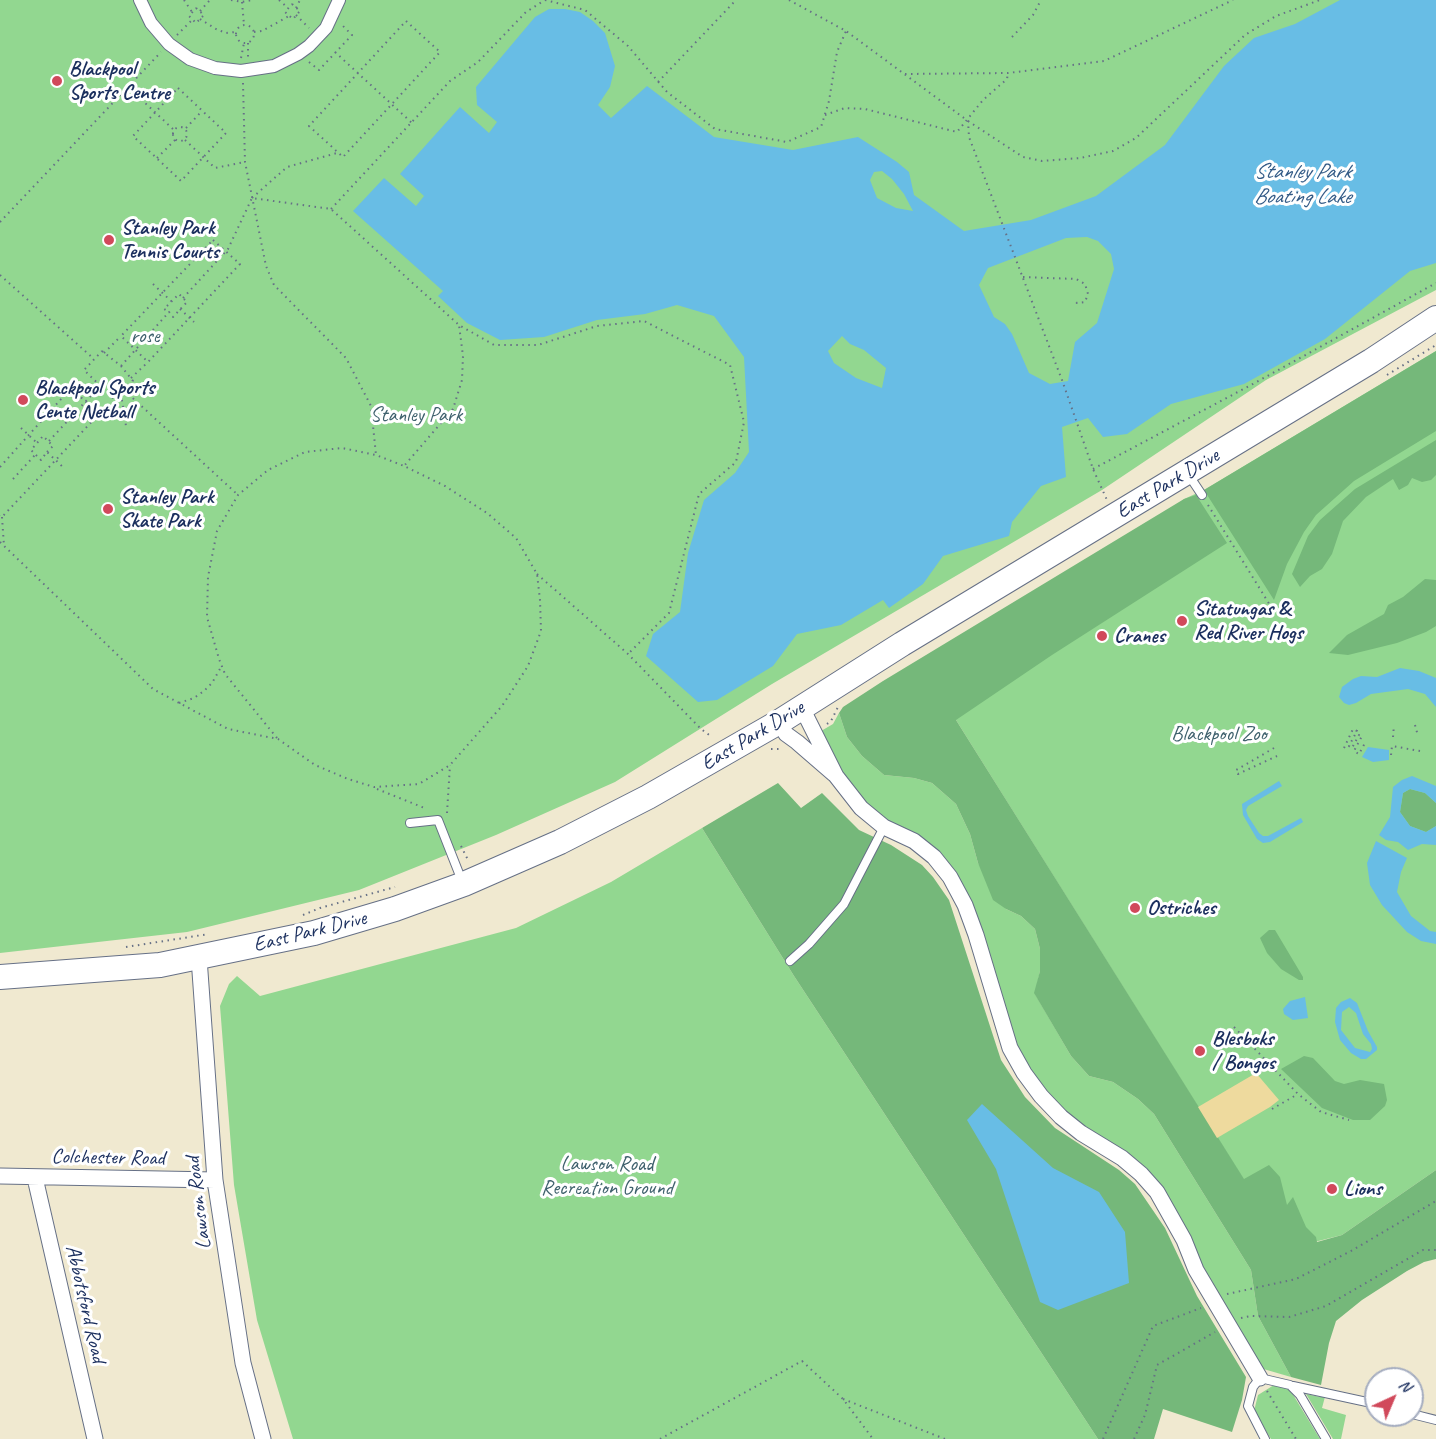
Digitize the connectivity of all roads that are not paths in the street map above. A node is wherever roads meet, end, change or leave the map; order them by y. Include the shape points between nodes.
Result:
1 (140, 0) edge
2 (339, 0) edge
3 (1436, 318) edge
4 (1188, 472) junction
5 (1202, 495) road end
6 (802, 708) junction
7 (778, 722) junction
8 (836, 776) junction
9 (410, 823) dead end
10 (884, 827) junction
11 (464, 884) junction
12 (199, 958) junction
13 (790, 961) dead end
14 (0, 977) edge
15 (0, 1176) edge
16 (35, 1178) junction
17 (215, 1180) junction
18 (1260, 1378) junction
19 (1290, 1385) junction
20 (1364, 1401) edge
21 (95, 1439) edge
22 (263, 1439) edge
23 (1265, 1439) edge
24 (1326, 1439) edge

1 - 2 street via 151,23 169,44 190,59 215,68 243,71 274,66 303,50 326,28
3 - 4 main road, East Park Drive
4 - 5 lane
4 - 6 main road, East Park Drive via 1112,510
6 - 7 main road, East Park Drive
6 - 8 street
7 - 8 street via 786,734
7 - 11 main road, East Park Drive via 578,834
8 - 10 street via 861,808
9 - 11 lane via 438,820
10 - 13 lane via 844,904
10 - 18 street via 914,841 950,877 976,934 1010,1048 1024,1073 1061,1117 1122,1158 1157,1192 1196,1270
11 - 12 main road, East Park Drive via 315,933
12 - 14 main road, East Park Drive via 160,965
12 - 17 street, Lawson Road
15 - 16 street, Colchester Road
16 - 17 street, Colchester Road
16 - 21 street, Abbotsford Road
17 - 22 street, Lawson Road via 243,1363
18 - 19 lane
18 - 23 lane via 1248,1406
19 - 20 lane
19 - 24 lane

